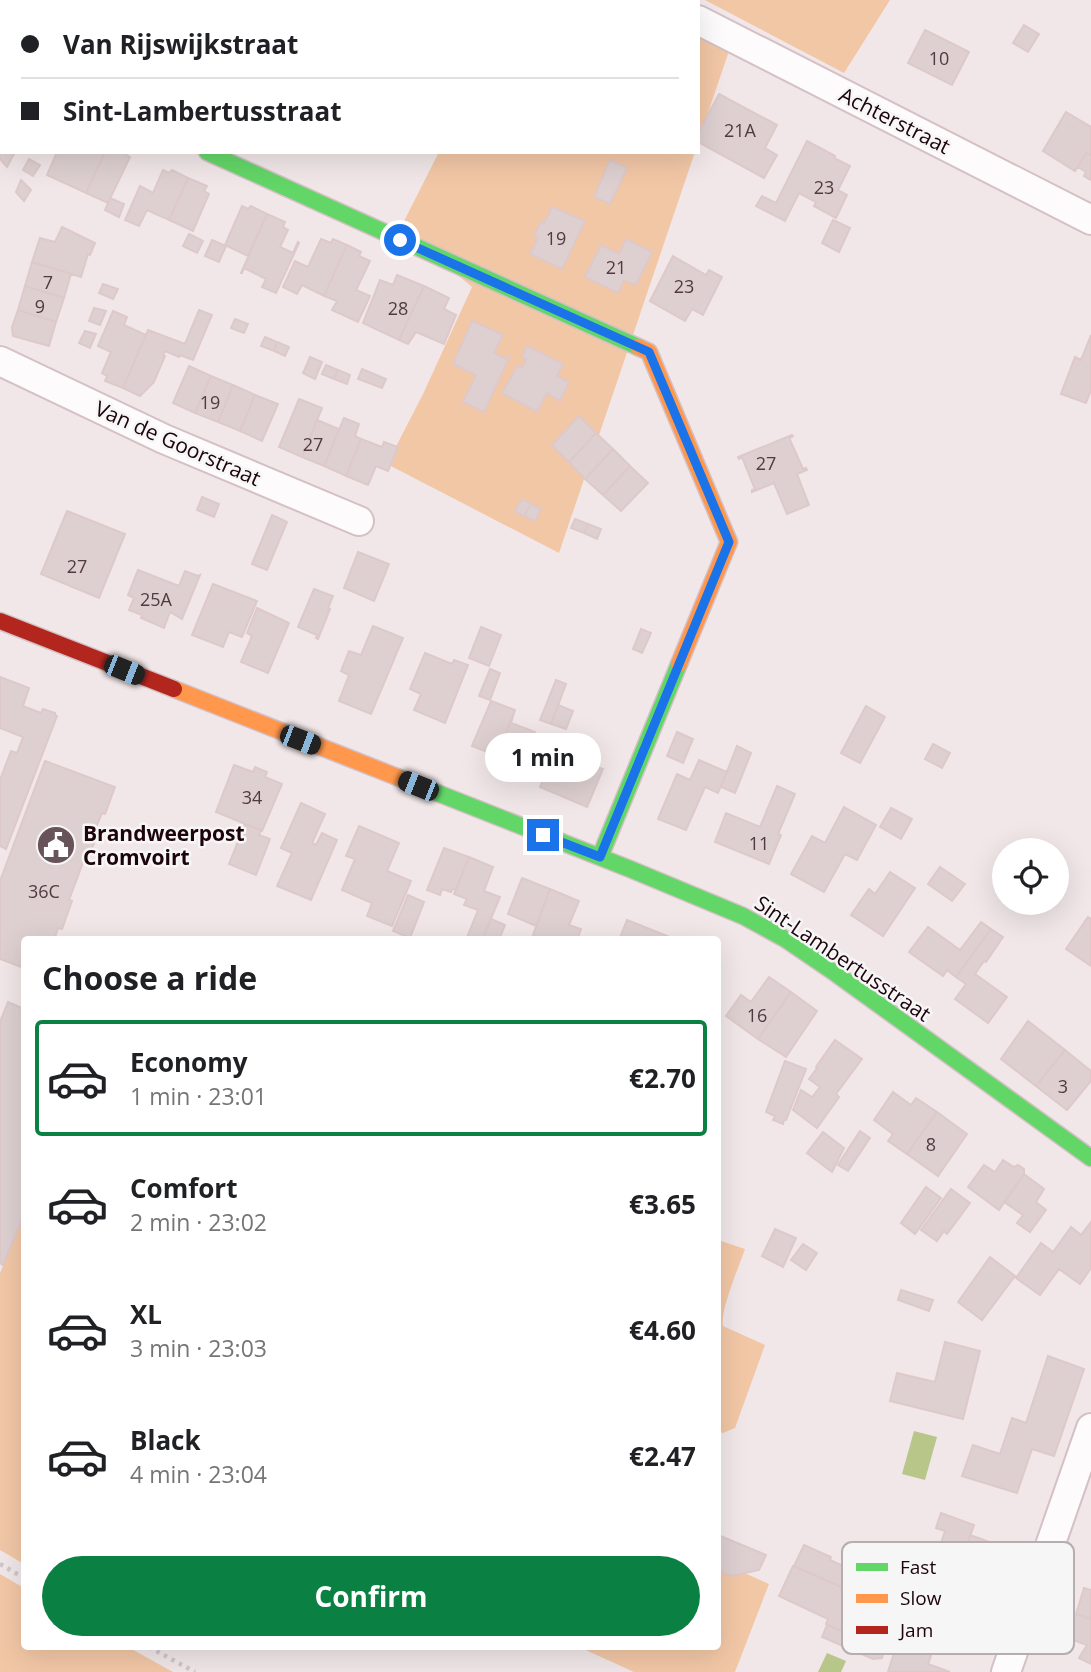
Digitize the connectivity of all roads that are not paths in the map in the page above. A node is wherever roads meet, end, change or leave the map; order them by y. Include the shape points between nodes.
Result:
1 (700, 21) edge
2 (211, 154) edge
3 (1091, 220) edge
4 (0, 361) edge
5 (359, 521) dead end
6 (0, 621) edge
7 (600, 857) junction
8 (1091, 1158) edge
9 (1091, 1428) edge
10 (1051, 1542) edge
11 (1012, 1654) edge
12 (1006, 1672) edge

1 - 3 street, Achterstraat
2 - 7 main road via 649,352 729,542
4 - 5 street, Van de Goorstraat via 164,439
6 - 7 main road, Sint-Lambertusstraat
7 - 8 main road, Sint-Lambertusstraat via 720,905 785,939
9 - 10 street
11 - 12 street

